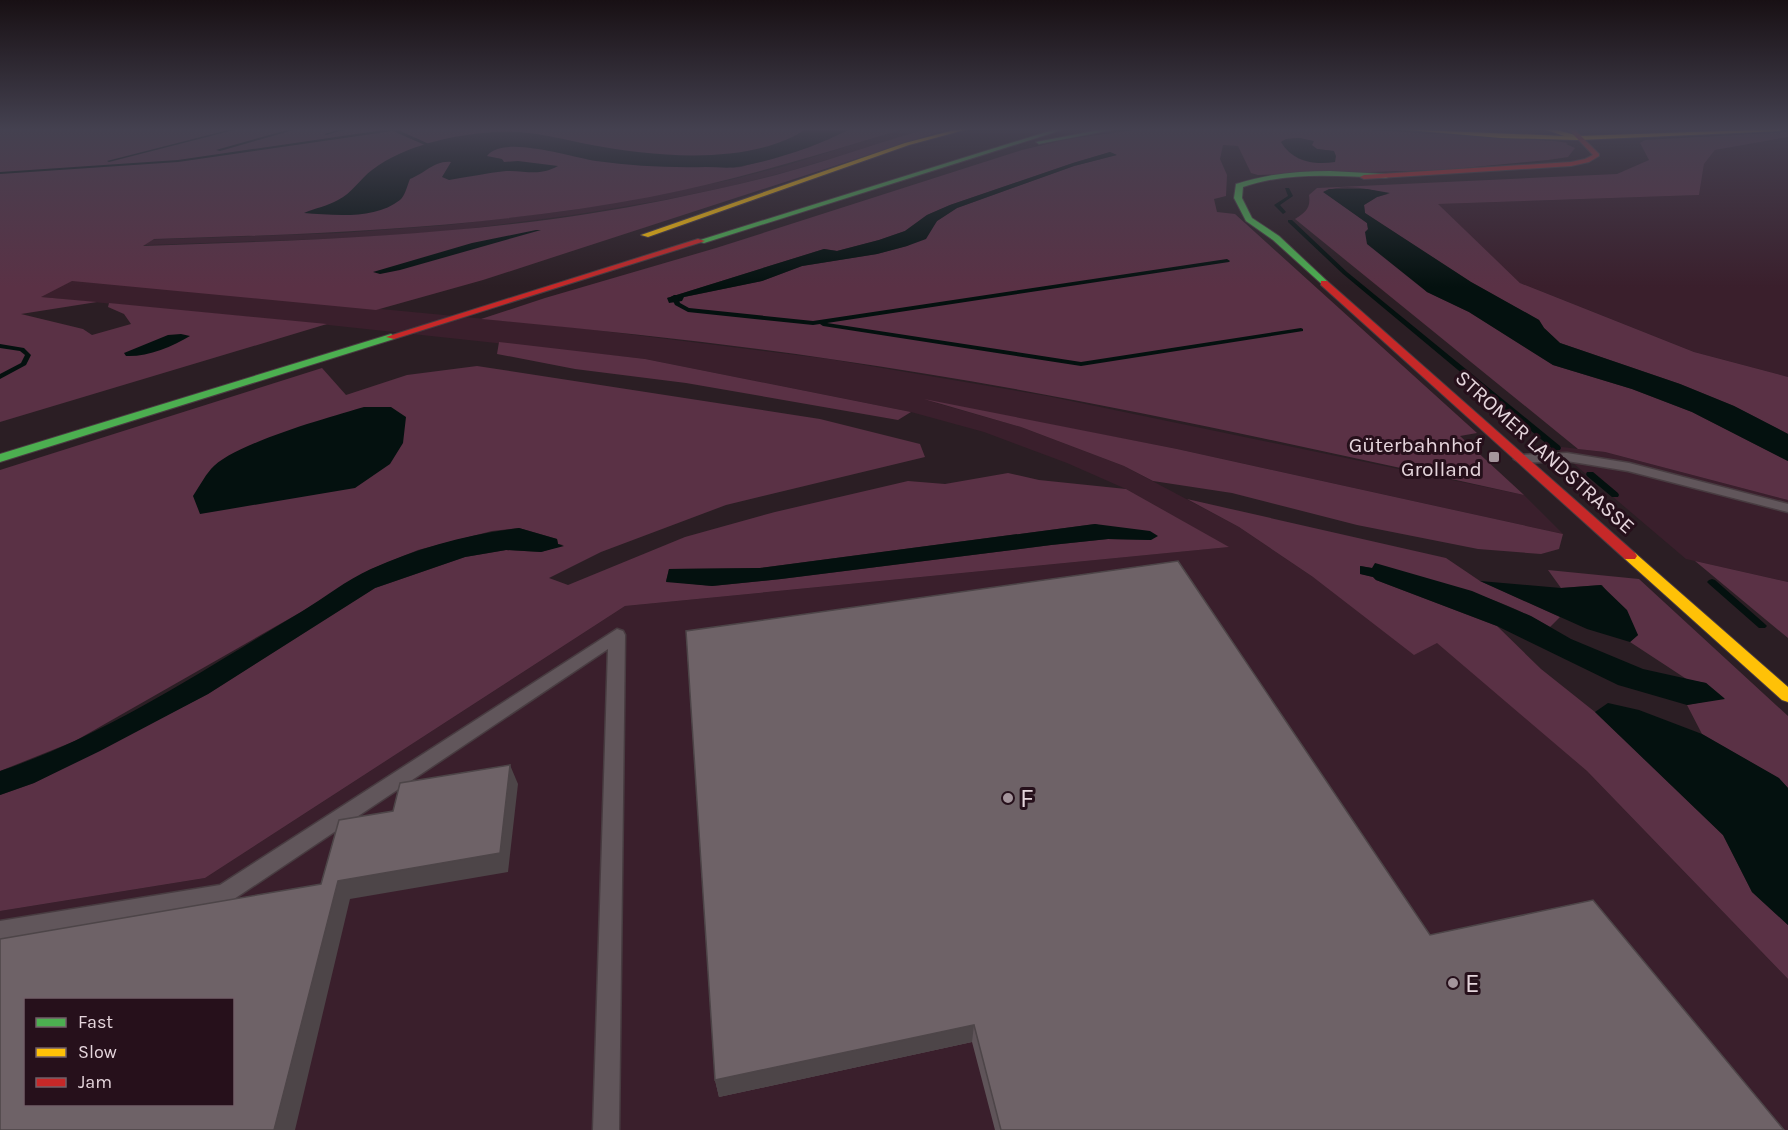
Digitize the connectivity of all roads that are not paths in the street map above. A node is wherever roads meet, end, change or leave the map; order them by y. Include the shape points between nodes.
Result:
1 (801, 182) edge
2 (846, 182) edge
3 (892, 182) edge
4 (1249, 182) edge
5 (1299, 182) edge
6 (1261, 193) dead end
7 (0, 458) edge
8 (1521, 459) junction
9 (1788, 508) edge
10 (1788, 696) edge
11 (0, 931) edge
12 (606, 1130) edge

1 - 2 main road via 637,242
3 - 7 main road
4 - 8 main road, STROMER LANDSTRASSE via 1250,192 1276,238
5 - 6 main road, STROMER LANDSTRASSE via 1280,184
8 - 9 lane via 1567,457 1619,465
8 - 10 main road, STROMER LANDSTRASSE
11 - 12 lane via 224,894 617,635

